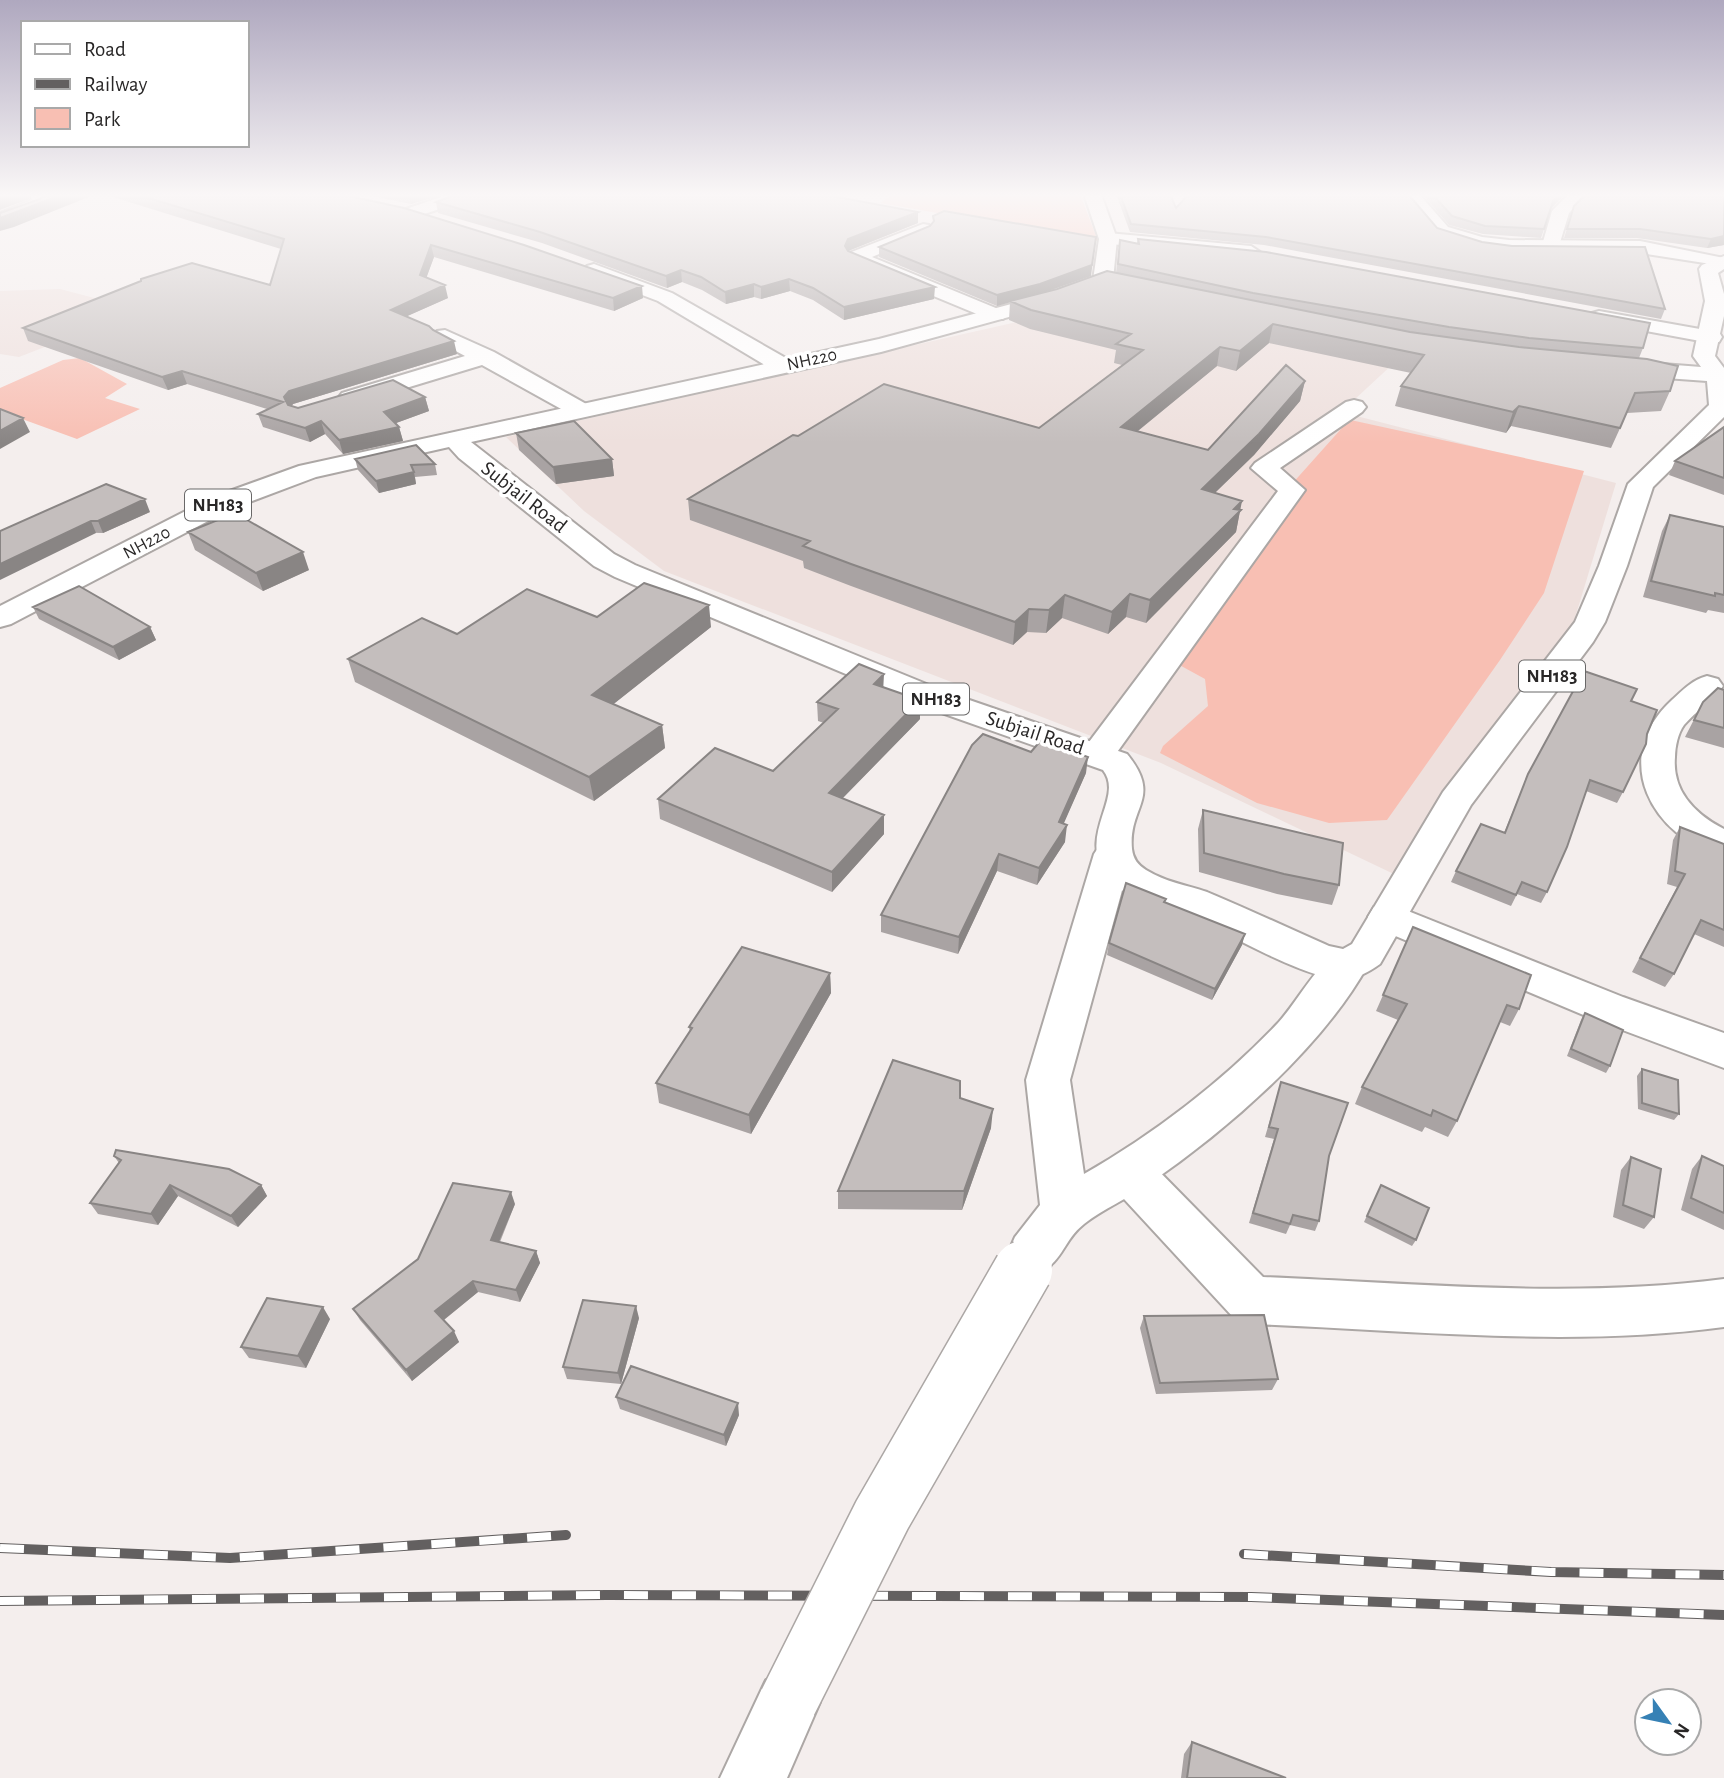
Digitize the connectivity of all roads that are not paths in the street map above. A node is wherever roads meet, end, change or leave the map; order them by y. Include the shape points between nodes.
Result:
1 (611, 277) edge
2 (903, 277) edge
3 (1708, 277) edge
4 (1102, 279) joint
5 (1130, 286) edge
6 (1575, 312) edge
7 (996, 316) junction
8 (445, 336) edge
9 (1711, 337) junction
10 (486, 357) junction
11 (783, 366) junction
12 (1602, 366) edge
13 (1722, 371) edge
14 (328, 404) edge
15 (1354, 407) dead end
16 (580, 410) junction
17 (454, 438) junction
18 (2, 616) edge
19 (1707, 686) dead end
20 (1098, 754) junction
21 (1724, 845) edge
22 (1114, 854) junction
23 (1388, 917) junction
24 (1348, 965) junction
25 (1724, 1051) edge
26 (1129, 1172) junction
27 (1049, 1231) junction
28 (1724, 1303) edge
29 (753, 1778) edge

1 - 11 main road via 664,297
2 - 7 main road
3 - 9 main road, NH183 via 1715,302
4 - 5 main road
4 - 7 main road, NH220 / NH183 via 1047,302
6 - 9 main road
7 - 11 main road, NH220 / NH183
8 - 10 main road
9 - 13 main road, NH183 via 1704,356
10 - 14 main road
10 - 16 main road
11 - 16 main road, NH220 / NH183
12 - 13 main road
13 - 23 main road, NH183 via 1721,407 1641,484 1590,622 1456,800
15 - 20 main road via 1264,468 1292,490
16 - 17 main road, NH220 / NH183
17 - 18 main road, NH220 / NH183 via 327,466 250,492
17 - 20 main road, Subjail Road / NH183 via 604,560 635,576 934,699
19 - 21 main road via 1665,727 1655,769 1675,812 1701,834
20 - 22 main road, Subjail Road / NH183 via 1126,772 1129,786 1116,826
22 - 24 main road via 1119,868 1133,880 1319,958
22 - 27 main road, Subjail Road via 1048,1080
23 - 24 main road, NH183 via 1366,954
23 - 25 main road
24 - 26 main road via 1294,1034 1254,1073
26 - 27 main road
26 - 28 main road via 1251,1300 1582,1314
27 - 29 main road, bridge via 882,1515

